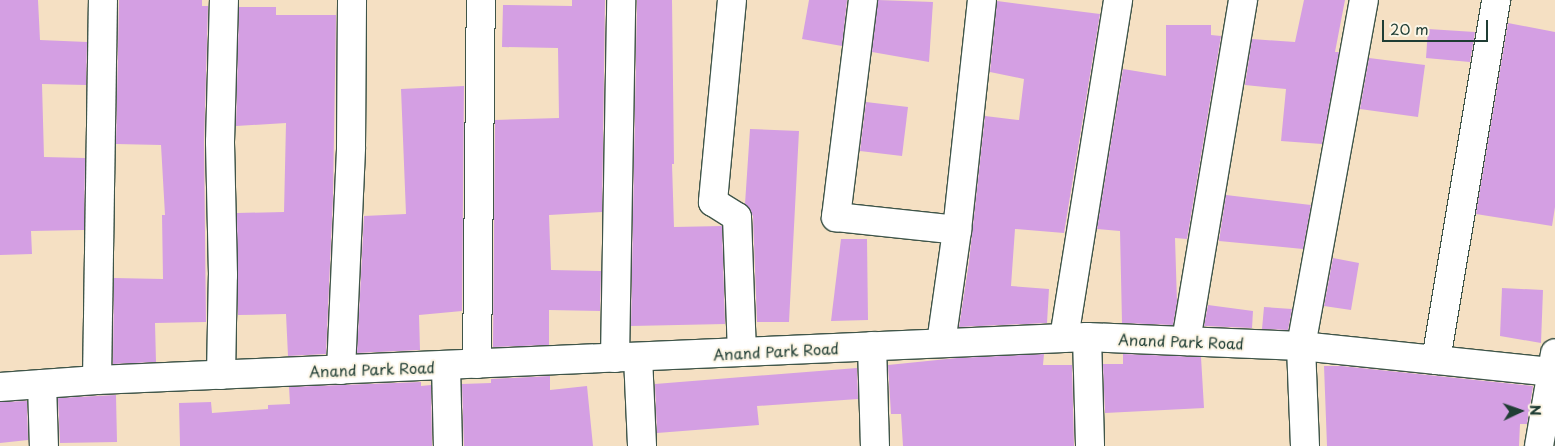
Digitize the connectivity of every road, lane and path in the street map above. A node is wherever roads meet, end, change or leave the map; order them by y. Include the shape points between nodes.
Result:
1 (103, 0) edge
2 (224, 0) edge
3 (352, 0) edge
4 (481, 0) edge
5 (621, 0) edge
6 (732, 0) edge
7 (863, 0) edge
8 (982, 0) edge
9 (1118, 0) edge
10 (1243, 0) edge
11 (1364, 0) edge
12 (1496, 0) edge
13 (957, 230) junction
14 (1076, 338) junction
15 (1186, 341) junction
16 (941, 343) junction
17 (872, 346) junction
18 (1301, 346) junction
19 (742, 352) junction
20 (627, 357) junction
21 (1436, 360) junction
22 (1553, 362) edge
23 (477, 364) junction
24 (446, 366) junction
25 (341, 370) junction
26 (221, 375) junction
27 (97, 380) junction
28 (42, 384) junction
29 (0, 388) edge
30 (44, 446) edge
31 (448, 446) edge
32 (642, 446) edge
33 (875, 446) edge
34 (1090, 446) edge
35 (1305, 446) edge
36 (1539, 446) edge

1 - 27 street
2 - 26 street via 220,142
3 - 25 street via 351,148
4 - 23 street
5 - 20 street
6 - 19 street via 713,202 737,217
7 - 13 street via 836,216
8 - 13 street
9 - 14 street
10 - 15 street
11 - 18 street
12 - 21 street
13 - 16 street
14 - 15 street, Anand Park Road
14 - 16 street, Anand Park Road
14 - 34 street
15 - 18 street, Anand Park Road
16 - 17 street, Anand Park Road
17 - 19 street, Anand Park Road
17 - 33 street
18 - 21 street, Anand Park Road
18 - 35 street
19 - 20 street, Anand Park Road
20 - 23 street, Anand Park Road
20 - 32 street
21 - 22 street, Anand Park Road
22 - 36 street
23 - 24 street, Anand Park Road
24 - 25 street, Anand Park Road
24 - 31 street
25 - 26 street, Anand Park Road
26 - 27 street, Anand Park Road
27 - 28 street, Anand Park Road
28 - 29 street, Anand Park Road
28 - 30 street

